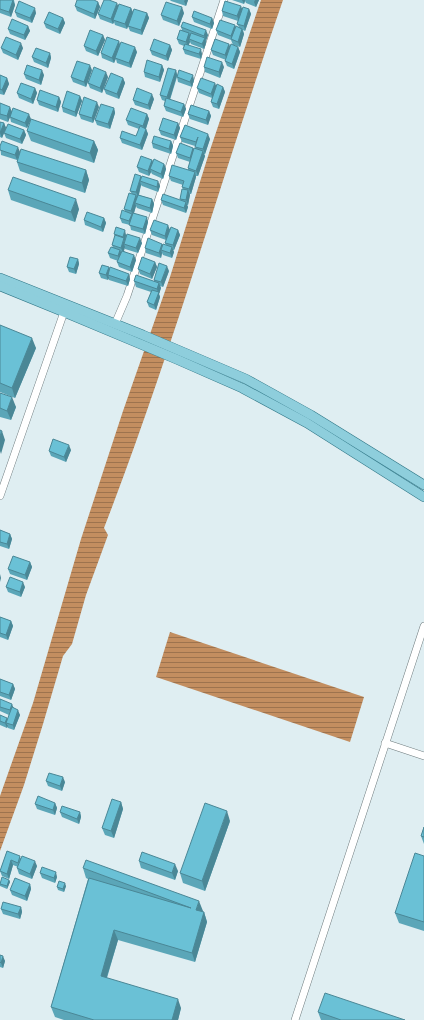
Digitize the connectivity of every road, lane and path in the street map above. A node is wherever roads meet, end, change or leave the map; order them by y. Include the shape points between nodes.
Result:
1 (224, 0) edge
2 (0, 278) edge
3 (0, 286) edge
4 (64, 312) junction
5 (115, 324) junction
6 (178, 354) junction
7 (255, 390) junction
8 (424, 485) edge
9 (0, 496) edge
10 (424, 497) edge
11 (424, 626) edge
12 (385, 743) junction
13 (424, 756) edge
14 (295, 1020) edge

1 - 5 street via 127,296
2 - 5 main road
3 - 4 main road
4 - 6 main road via 140,344
4 - 9 street
5 - 6 main road via 143,335
6 - 7 main road via 246,379
7 - 8 main road via 311,415
7 - 10 main road
11 - 12 street
12 - 13 street
12 - 14 street

